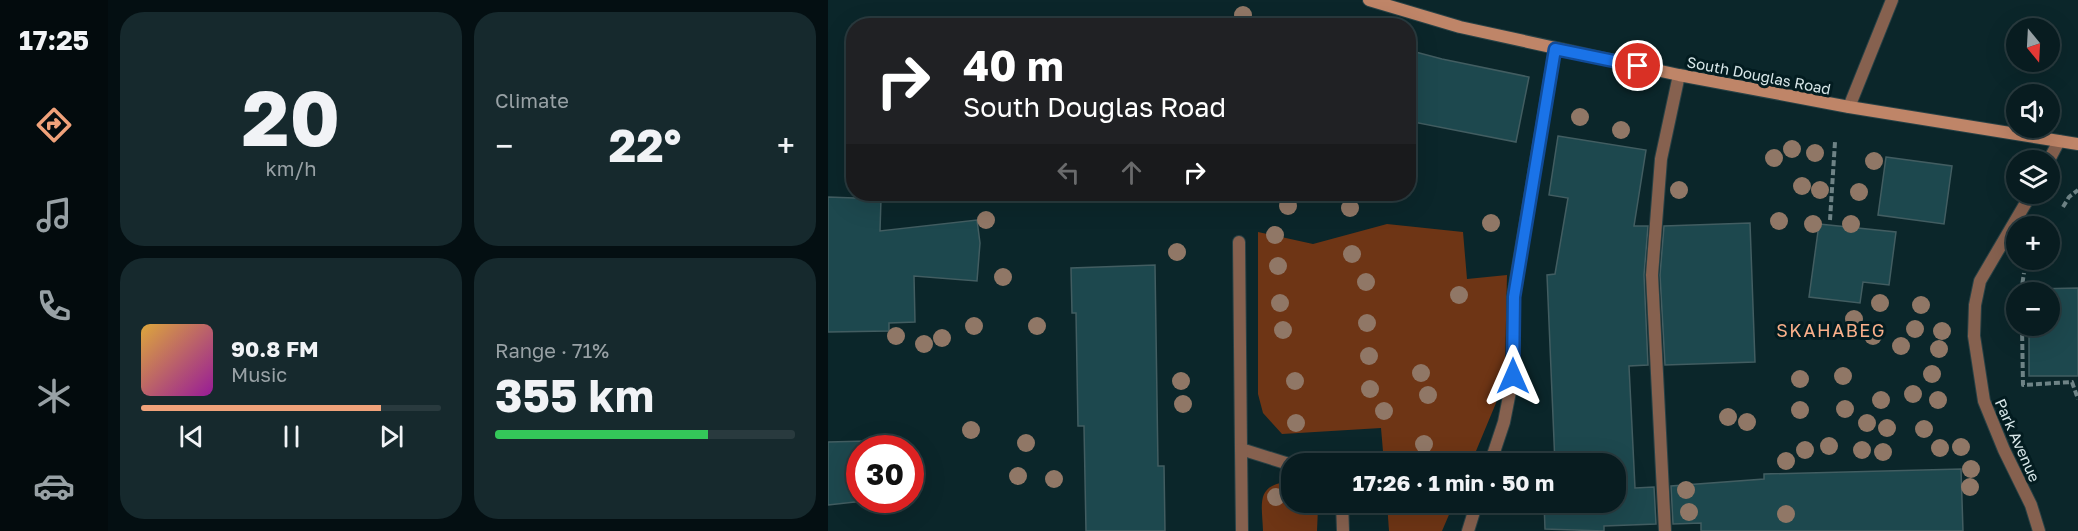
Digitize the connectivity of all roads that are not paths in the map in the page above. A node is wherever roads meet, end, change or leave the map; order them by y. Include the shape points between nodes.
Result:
1 (1369, 0) edge
2 (1892, 0) edge
3 (1555, 49) junction
4 (1679, 75) junction
5 (1849, 107) junction
6 (2059, 141) junction
7 (2078, 144) edge
8 (2054, 150) edge
9 (2025, 204) edge
10 (1239, 242) dead end
11 (1241, 449) junction
12 (1494, 453) edge
13 (1281, 462) edge
14 (1342, 513) edge
15 (1474, 513) edge
16 (1242, 531) edge
17 (1343, 531) edge
18 (1468, 531) edge
19 (1665, 531) edge
20 (2038, 531) edge

1 - 3 main road, South Douglas Road
2 - 5 street
3 - 4 main road, South Douglas Road
3 - 12 street via 1514,297 1513,376
4 - 5 main road, South Douglas Road
4 - 19 street via 1661,159 1652,275
5 - 6 main road, South Douglas Road
6 - 7 main road, South Douglas Road
6 - 8 street
9 - 20 street, Park Avenue via 1980,281 1974,336 1984,400 2031,505
10 - 11 street
11 - 13 street
11 - 16 street
14 - 17 street
15 - 18 street

